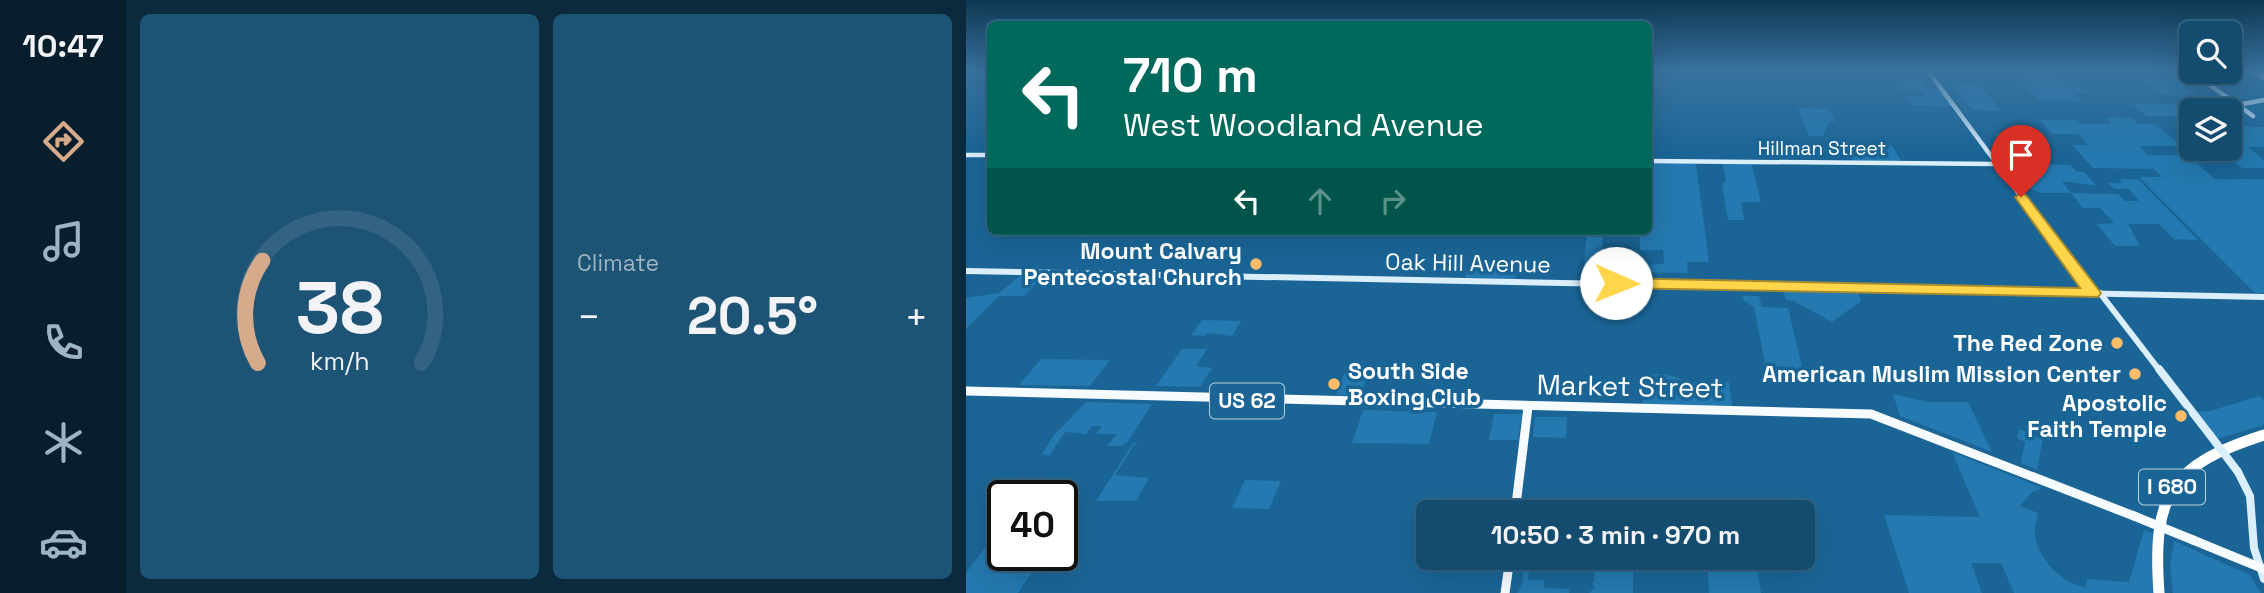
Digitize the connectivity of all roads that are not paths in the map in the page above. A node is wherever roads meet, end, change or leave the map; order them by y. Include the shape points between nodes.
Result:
1 (1949, 100) edge
2 (2264, 100) edge
3 (2242, 104) edge
4 (2242, 108) edge
5 (2253, 116) dead end
6 (966, 155) edge
7 (987, 155) edge
8 (1652, 161) edge
9 (1996, 164) junction
10 (966, 271) edge
11 (2096, 293) junction
12 (2264, 297) edge
13 (966, 391) edge
14 (1528, 407) junction
15 (2264, 435) edge
16 (1517, 500) edge
17 (2262, 568) edge
18 (1508, 570) edge
19 (2264, 579) edge
20 (1505, 593) edge
21 (2159, 593) edge

1 - 9 street
2 - 3 street
4 - 5 street
6 - 7 street
8 - 9 street, Hillman Street
9 - 11 street
10 - 11 street, Oak Hill Avenue
11 - 12 street, Oak Hill Avenue
11 - 17 street, bridge via 2238,472 2247,488 2254,548
13 - 14 main road, Market Street / US 62
14 - 16 main road
14 - 17 main road, Market Street, bridge via 1875,415
15 - 21 highway, I 680 via 2201,460 2171,489 2156,542
17 - 19 street
18 - 20 main road

